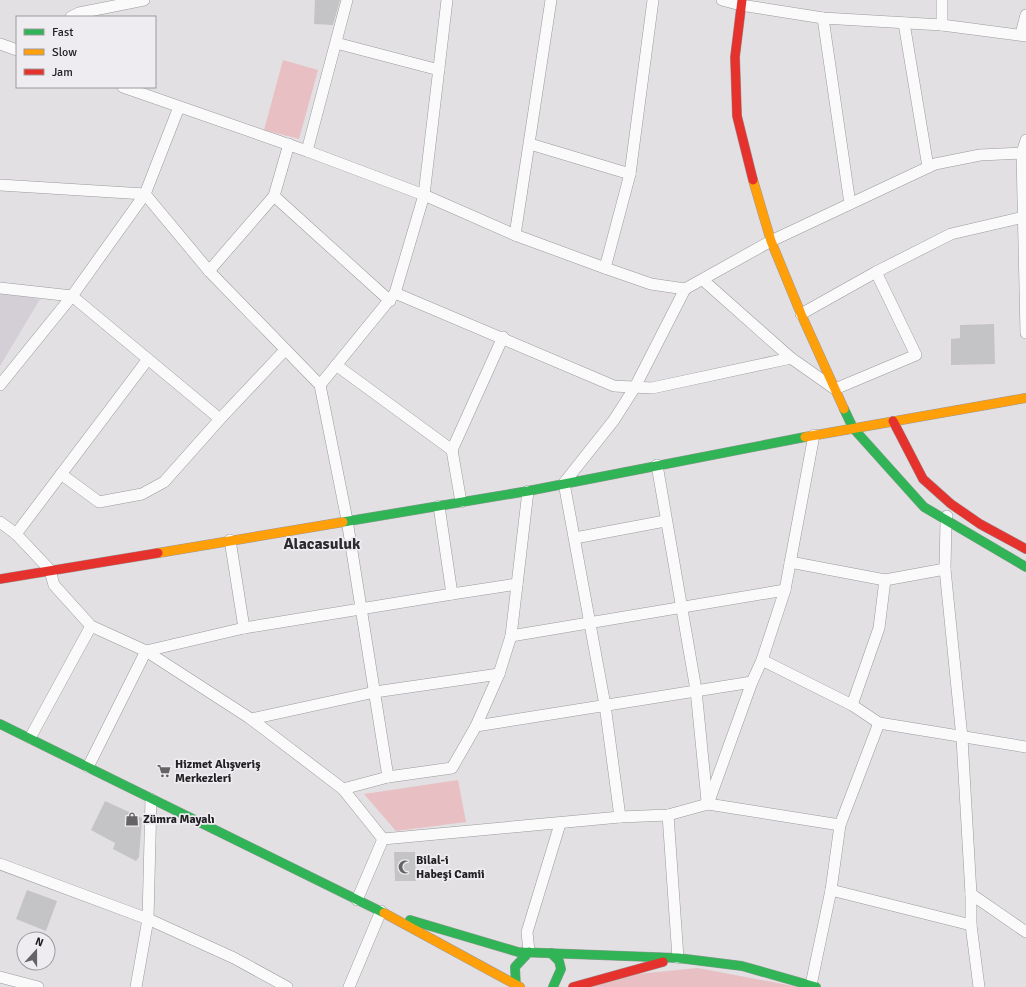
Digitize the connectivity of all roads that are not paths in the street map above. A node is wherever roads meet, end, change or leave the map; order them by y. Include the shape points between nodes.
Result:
1 (144, 0) edge
2 (347, 0) edge
3 (447, 0) edge
4 (551, 0) edge
5 (653, 0) edge
6 (722, 0) edge
7 (942, 0) edge
8 (741, 2) edge
9 (1026, 15) edge
10 (74, 16) edge
11 (823, 18) junction
12 (904, 23) junction
13 (942, 25) junction
14 (1024, 35) edge
15 (336, 43) junction
16 (439, 70) junction
17 (126, 88) edge
18 (179, 107) junction
19 (1026, 140) edge
20 (289, 144) junction
21 (530, 144) junction
22 (307, 150) junction
23 (1022, 153) junction
24 (928, 167) junction
25 (630, 174) junction
26 (0, 185) edge
27 (145, 194) junction
28 (424, 195) junction
29 (274, 196) junction
30 (850, 204) junction
31 (1024, 217) junction
32 (514, 235) junction
33 (771, 241) junction
34 (605, 268) junction
35 (209, 271) junction
36 (876, 272) junction
37 (1025, 276) edge
38 (703, 280) junction
39 (0, 288) edge
40 (685, 289) junction
41 (72, 296) junction
42 (393, 297) junction
43 (801, 314) junction
44 (1026, 333) edge
45 (503, 337) junction
46 (285, 350) junction
47 (791, 358) junction
48 (148, 359) junction
49 (336, 365) junction
50 (0, 385) edge
51 (320, 385) junction
52 (635, 387) junction
53 (835, 389) junction
54 (1026, 398) edge
55 (220, 419) junction
56 (893, 421) junction
57 (853, 428) junction
58 (814, 435) junction
59 (452, 450) junction
60 (657, 465) junction
61 (61, 474) junction
62 (564, 483) junction
63 (528, 491) junction
64 (461, 502) junction
65 (952, 504) junction
66 (439, 506) junction
67 (347, 520) junction
68 (946, 520) junction
69 (665, 521) junction
70 (0, 522) edge
71 (16, 534) junction
72 (575, 538) junction
73 (230, 540) junction
74 (1026, 549) edge
75 (790, 562) junction
76 (1026, 567) edge
77 (945, 568) junction
78 (50, 570) junction
79 (0, 579) edge
80 (885, 580) junction
81 (517, 584) junction
82 (785, 590) junction
83 (452, 594) junction
84 (681, 607) junction
85 (362, 608) junction
86 (589, 622) junction
87 (91, 626) junction
88 (244, 628) junction
89 (511, 636) junction
90 (146, 651) junction
91 (762, 660) junction
92 (499, 674) junction
93 (752, 682) junction
94 (696, 690) junction
95 (375, 692) junction
96 (605, 705) junction
97 (852, 705) junction
98 (251, 719) junction
99 (879, 723) junction
100 (0, 724) edge
101 (476, 726) junction
102 (30, 738) junction
103 (962, 738) junction
104 (1026, 747) edge
105 (88, 767) junction
106 (388, 777) junction
107 (344, 789) junction
108 (151, 799) junction
109 (708, 804) junction
110 (668, 815) junction
111 (620, 817) junction
112 (560, 824) junction
113 (840, 825) junction
114 (383, 839) junction
115 (0, 864) edge
116 (831, 890) junction
117 (971, 894) junction
118 (357, 900) junction
119 (381, 911) junction
120 (148, 919) junction
121 (971, 925) junction
122 (1026, 932) edge
123 (529, 952) junction
124 (551, 953) junction
125 (678, 958) junction
126 (0, 977) edge
127 (813, 986) edge
128 (38, 987) edge
129 (136, 987) edge
130 (287, 987) edge
131 (349, 987) edge
132 (517, 987) edge
133 (553, 987) edge
134 (574, 987) edge
135 (979, 987) edge

1 - 10 street
2 - 15 street
3 - 16 street
4 - 21 street
5 - 25 street
6 - 8 street
7 - 13 street
8 - 11 street
8 - 33 main road via 735,57 737,116
9 - 14 street
11 - 12 street
11 - 30 street
12 - 13 street
12 - 24 street
13 - 14 street
15 - 16 street
15 - 22 street
16 - 28 street
17 - 18 street
18 - 20 street
18 - 27 street
19 - 23 street
20 - 22 street
20 - 29 street
21 - 25 street
21 - 32 street
22 - 28 street
23 - 24 street via 980,155
23 - 31 street
24 - 30 street
25 - 34 street
26 - 27 street
27 - 35 street
27 - 41 street
28 - 32 street
28 - 42 street
29 - 35 street
29 - 42 street
30 - 33 street
31 - 36 street via 951,234
31 - 37 street
32 - 34 street
33 - 38 street
33 - 43 main road
34 - 40 street via 652,284
35 - 46 street
36 - 43 street
36 - 53 street via 916,355
37 - 44 street
38 - 40 street
38 - 47 street
39 - 41 street
40 - 52 street
41 - 48 street
41 - 50 street
42 - 45 street
42 - 49 street
43 - 53 main road
45 - 52 street via 614,386
45 - 59 street
46 - 51 street
46 - 55 street
47 - 52 street via 652,388
47 - 53 street
48 - 55 street
48 - 61 street
49 - 51 street
49 - 59 street
51 - 67 street
52 - 62 street via 614,420
53 - 57 main road
54 - 56 main road
55 - 61 street via 164,482 142,494 99,502
56 - 57 main road
56 - 65 main road via 923,479
57 - 58 main road
57 - 68 main road via 924,507
58 - 60 main road
58 - 75 street
59 - 64 street
60 - 62 main road
60 - 69 street
61 - 71 street
62 - 63 main road
62 - 72 street
63 - 64 main road
63 - 81 street
64 - 66 main road
65 - 68 street
65 - 74 main road via 980,524
66 - 67 main road
66 - 83 street
67 - 73 main road
67 - 85 street
68 - 76 main road
68 - 77 street
69 - 72 street
69 - 84 street
70 - 71 street
71 - 78 street
72 - 86 street
73 - 78 main road
73 - 88 street
75 - 80 street
75 - 82 street
77 - 80 street
77 - 103 street
78 - 79 main road
78 - 87 street via 54,585
80 - 97 street via 879,628
81 - 83 street
81 - 89 street
82 - 84 street
82 - 91 street
83 - 85 street
84 - 86 street
84 - 94 street
85 - 88 street
85 - 95 street
86 - 89 street
86 - 96 street
87 - 90 street
87 - 102 street
88 - 90 street
89 - 92 street
90 - 98 street
90 - 105 street
91 - 93 street
91 - 97 street
92 - 95 street
92 - 101 street
93 - 94 street
93 - 109 street
94 - 96 street
94 - 109 street
95 - 98 street
95 - 106 street
96 - 101 street
96 - 111 street
97 - 99 street
98 - 107 street
99 - 103 street
99 - 113 street
100 - 102 main road
101 - 106 street via 452,768
102 - 105 main road
103 - 104 street
103 - 117 street
105 - 108 main road
106 - 107 street
107 - 114 street
108 - 118 main road
108 - 120 street
109 - 110 street
109 - 113 street
110 - 111 street
110 - 125 street
111 - 112 street
112 - 114 street
112 - 123 street via 527,932
113 - 116 street
114 - 118 street
115 - 120 street
116 - 121 street
116 - 127 street
117 - 121 street
117 - 122 street
118 - 119 main road
119 - 123 main road via 518,952
119 - 131 street
119 - 132 main road
120 - 129 street
120 - 130 street via 234,958
121 - 135 street
123 - 124 main road
123 - 132 main road via 514,968
124 - 125 main road
124 - 133 main road via 561,965 561,971
125 - 127 main road via 742,966
125 - 134 main road
126 - 128 street

